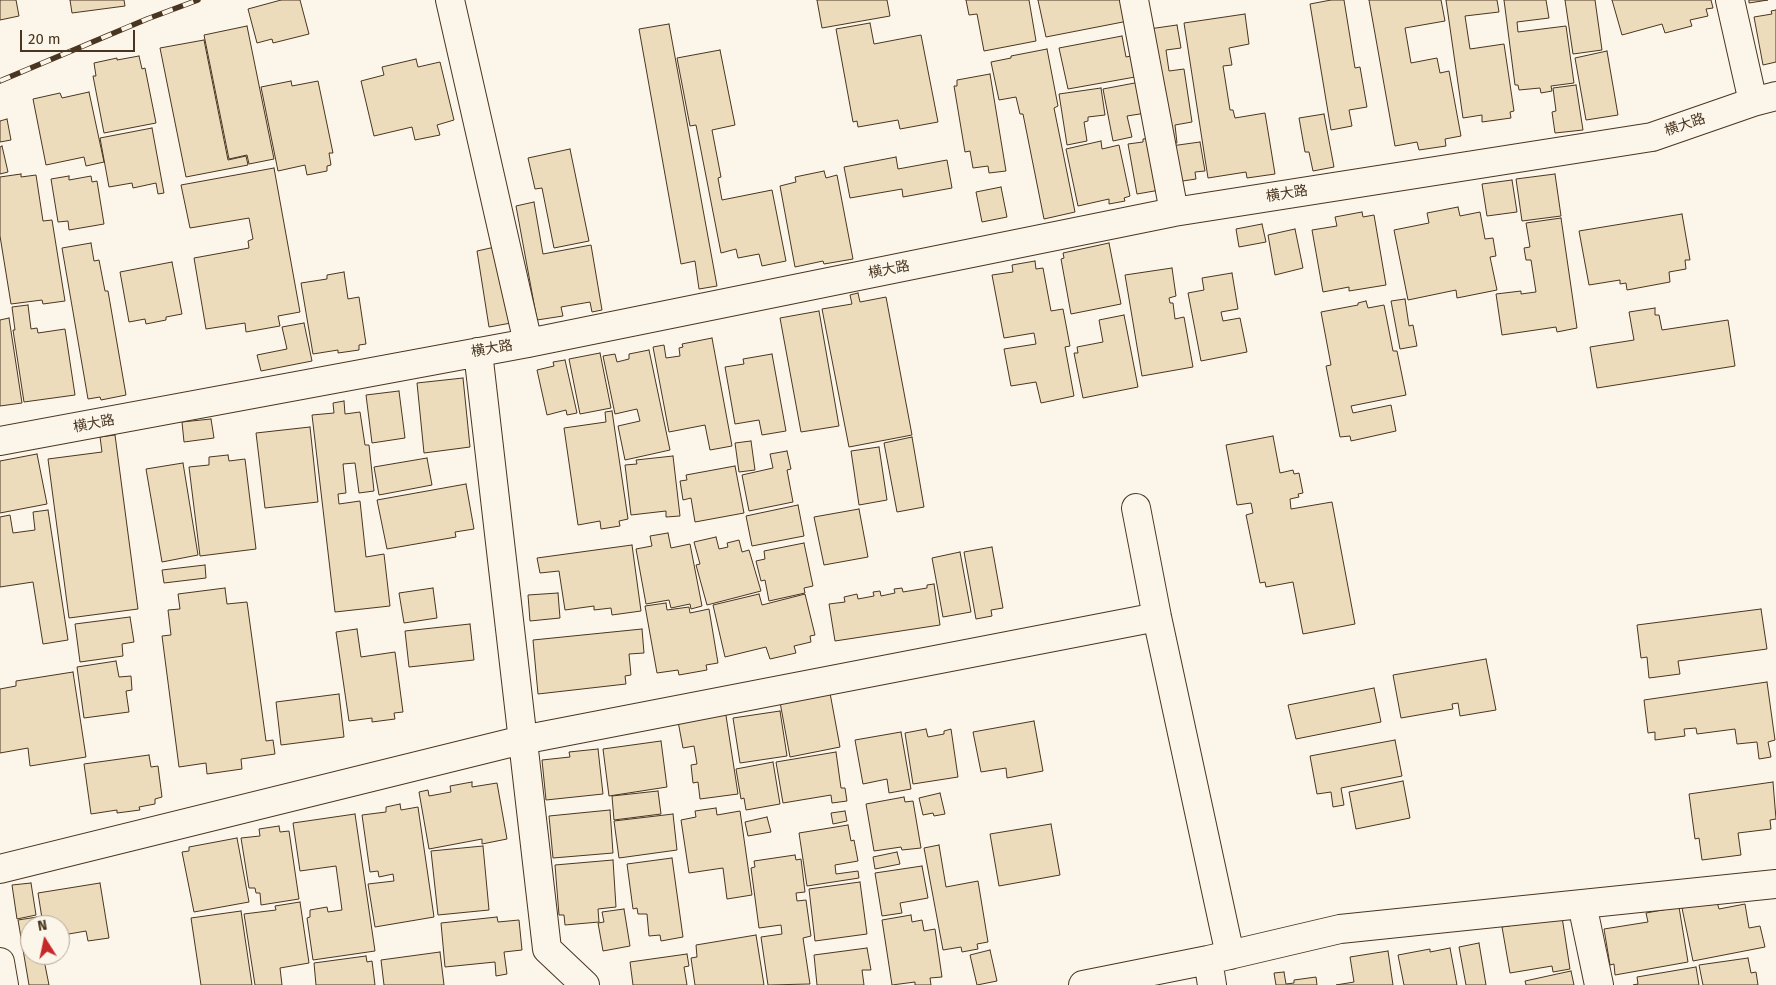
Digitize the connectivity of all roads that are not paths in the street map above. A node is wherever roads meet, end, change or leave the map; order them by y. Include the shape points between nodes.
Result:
1 (450, 0) edge
2 (1134, 0) edge
3 (1730, 0) edge
4 (1764, 99) edge
5 (1174, 212) junction
6 (528, 343) junction
7 (478, 352) junction
8 (0, 441) edge
9 (1136, 508) dead end
10 (1157, 617) junction
11 (522, 740) junction
12 (0, 869) edge
13 (1776, 884) edge
14 (1582, 904) junction
15 (1217, 967) edge
16 (585, 985) edge
17 (1083, 985) edge
18 (1599, 985) edge

1 - 6 street
2 - 5 street
3 - 4 street
4 - 5 street, 横大路 via 1652,137
5 - 6 street, 横大路
6 - 7 street, 横大路
7 - 8 street, 横大路
7 - 11 street
9 - 10 street
10 - 11 street
10 - 15 street
11 - 12 street
11 - 16 street via 547,949
13 - 14 street
14 - 15 street via 1340,929
14 - 18 street
15 - 17 street

